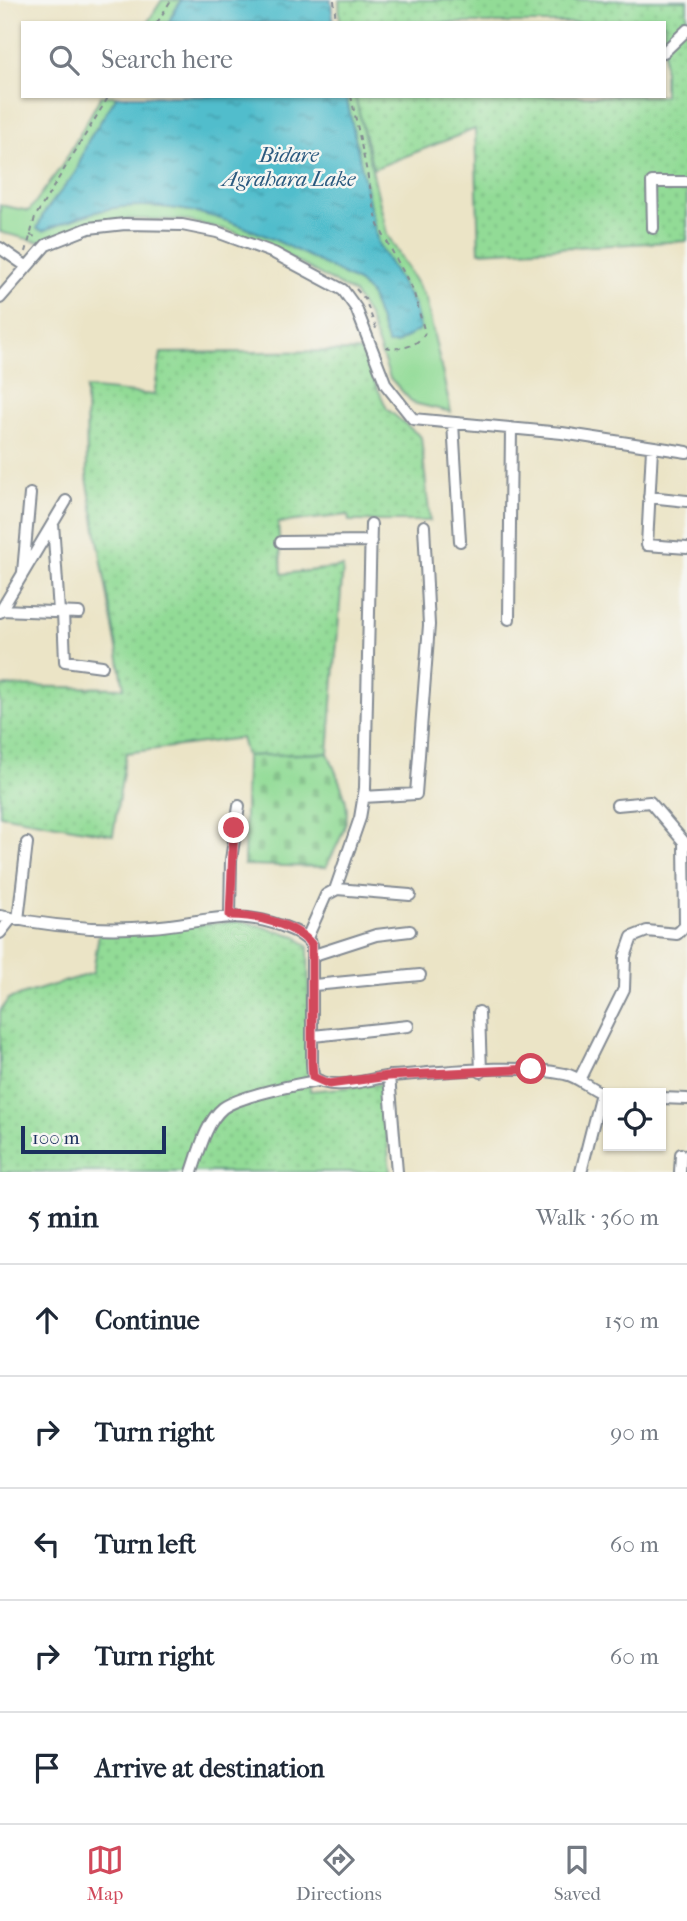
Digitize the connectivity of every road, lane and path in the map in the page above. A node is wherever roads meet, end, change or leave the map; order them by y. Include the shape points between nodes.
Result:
1 (171, 0) edge
2 (334, 0) edge
3 (158, 21) edge
4 (336, 21) edge
5 (687, 30) edge
6 (666, 50) edge
7 (108, 98) edge
8 (351, 98) edge
9 (687, 182) edge
10 (653, 228) dead end
11 (30, 235) junction
12 (41, 238) dead end
13 (0, 248) edge
14 (24, 264) junction
15 (353, 287) dead end
16 (0, 298) edge
17 (453, 423) junction
18 (511, 428) junction
19 (652, 448) junction
20 (687, 452) edge
21 (30, 494) dead end
22 (649, 497) junction
23 (66, 501) dead end
24 (687, 501) edge
25 (53, 523) junction
26 (371, 524) dead end
27 (424, 526) dead end
28 (371, 541) junction
29 (460, 541) dead end
30 (281, 542) dead end
31 (687, 548) edge
32 (22, 576) junction
33 (1, 611) edge
34 (61, 612) junction
35 (79, 613) dead end
36 (509, 620) dead end
37 (102, 666) dead end
38 (363, 797) junction
39 (617, 805) dead end
40 (239, 806) dead end
41 (27, 843) dead end
42 (335, 890) junction
43 (410, 895) dead end
44 (230, 915) junction
45 (10, 918) edge
46 (410, 931) dead end
47 (0, 933) edge
48 (307, 938) junction
49 (314, 955) junction
50 (420, 975) dead end
51 (314, 985) junction
52 (479, 1012) dead end
53 (408, 1026) dead end
54 (313, 1036) junction
55 (481, 1072) junction
56 (388, 1076) junction
57 (579, 1080) junction
58 (318, 1081) junction
59 (603, 1093) edge
60 (666, 1098) edge
61 (687, 1099) edge
62 (603, 1100) edge
63 (681, 1154) dead end
64 (192, 1172) edge
65 (397, 1172) edge
66 (581, 1172) edge
67 (680, 1172) edge

1 - 3 path
2 - 4 path
5 - 6 street
7 - 11 path via 34,217
8 - 15 path via 378,225 413,290 425,333 420,342 383,348 365,299
9 - 10 street via 652,182
11 - 12 path
11 - 14 path
13 - 14 street
14 - 16 street
14 - 17 street via 46,245 89,228 182,225 229,236 274,253 343,290 356,308 386,386 413,419
17 - 18 street
17 - 29 street
18 - 19 street
18 - 36 street
19 - 20 street
19 - 22 street
21 - 32 street
22 - 24 street
22 - 31 street via 647,545
23 - 25 street
25 - 32 street
25 - 34 street
26 - 28 street
27 - 38 street via 429,625 416,794
28 - 30 street
28 - 38 street
32 - 33 street
33 - 34 street
34 - 35 street
34 - 37 street via 65,661
38 - 42 street
39 - 57 street via 650,802 684,842 685,926 677,934 647,931 632,937 625,957 624,989
40 - 44 street via 231,860
41 - 45 street
42 - 43 street
42 - 48 street via 326,895
44 - 45 street via 150,927
44 - 48 street via 265,920
45 - 47 street
46 - 49 street via 376,935
48 - 49 street
49 - 51 street
50 - 51 street
51 - 54 street
52 - 55 street
53 - 54 street
54 - 58 street via 313,1077
55 - 56 street
55 - 57 street via 531,1069 569,1074
56 - 58 street via 329,1084
56 - 65 street
57 - 59 street
58 - 64 street via 224,1108 209,1128
60 - 61 street
62 - 66 street
63 - 67 street

